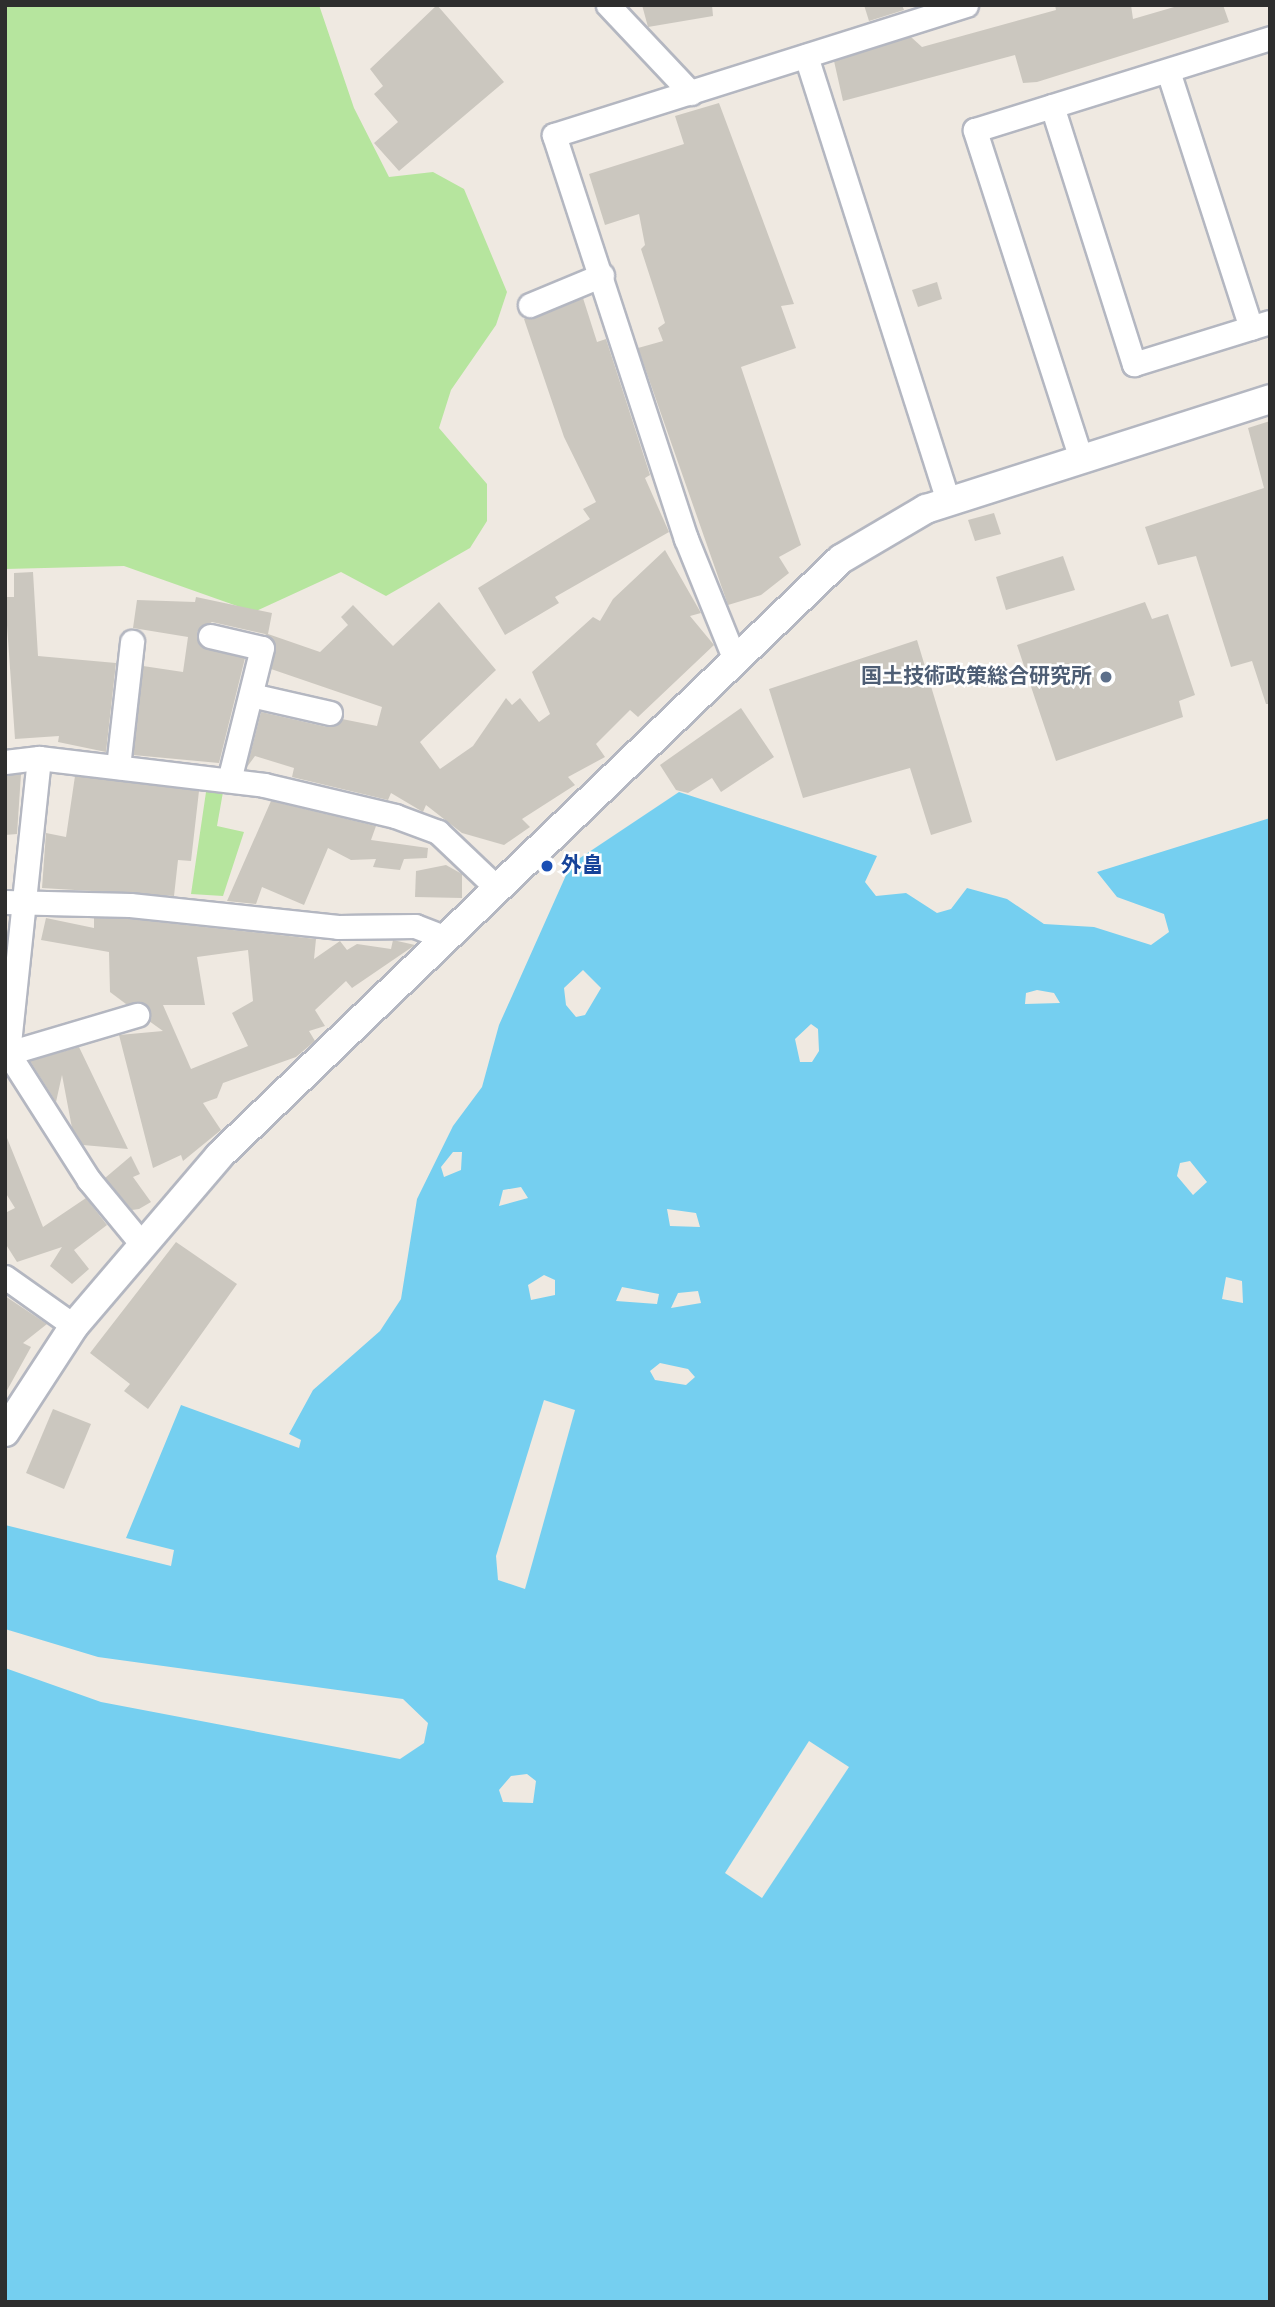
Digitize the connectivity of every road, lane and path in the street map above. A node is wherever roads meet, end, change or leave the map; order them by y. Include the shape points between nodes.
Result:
1 (608, 5) edge
2 (966, 5) edge
3 (913, 13) edge
4 (1270, 38) edge
5 (806, 57) junction
6 (1168, 71) junction
7 (691, 93) junction
8 (1052, 106) junction
9 (602, 275) junction
10 (530, 305) dead end
11 (1260, 325) edge
12 (1270, 399) edge
13 (1081, 459) junction
14 (948, 502) junction
15 (210, 636) dead end
16 (132, 642) dead end
17 (735, 660) junction
18 (251, 695) junction
19 (330, 713) dead end
20 (39, 758) junction
21 (5, 762) edge
22 (118, 766) junction
23 (229, 780) junction
24 (498, 889) junction
25 (15, 904) edge
26 (447, 938) junction
27 (138, 1015) dead end
28 (7, 1053) edge
29 (141, 1243) junction
30 (5, 1277) edge
31 (74, 1326) junction
32 (5, 1432) edge

1 - 7 street
2 - 3 street
3 - 5 street
4 - 6 street
5 - 7 street
5 - 14 street
6 - 8 street
6 - 11 street
7 - 9 street via 554,135
8 - 11 street via 1134,364
8 - 13 street via 975,130
9 - 10 street
9 - 17 street via 687,539
12 - 13 street
13 - 14 street
14 - 17 street via 865,540
15 - 18 street via 262,648
16 - 22 street
17 - 24 street
18 - 19 street
18 - 23 street
20 - 21 street
20 - 22 street
20 - 25 street
22 - 23 street
23 - 24 street via 394,816 438,832
24 - 26 street
25 - 26 street via 130,905 338,927 415,926
25 - 28 street
26 - 29 street via 219,1156
27 - 28 street
28 - 29 street via 89,1180
29 - 31 street
30 - 31 street
31 - 32 street

